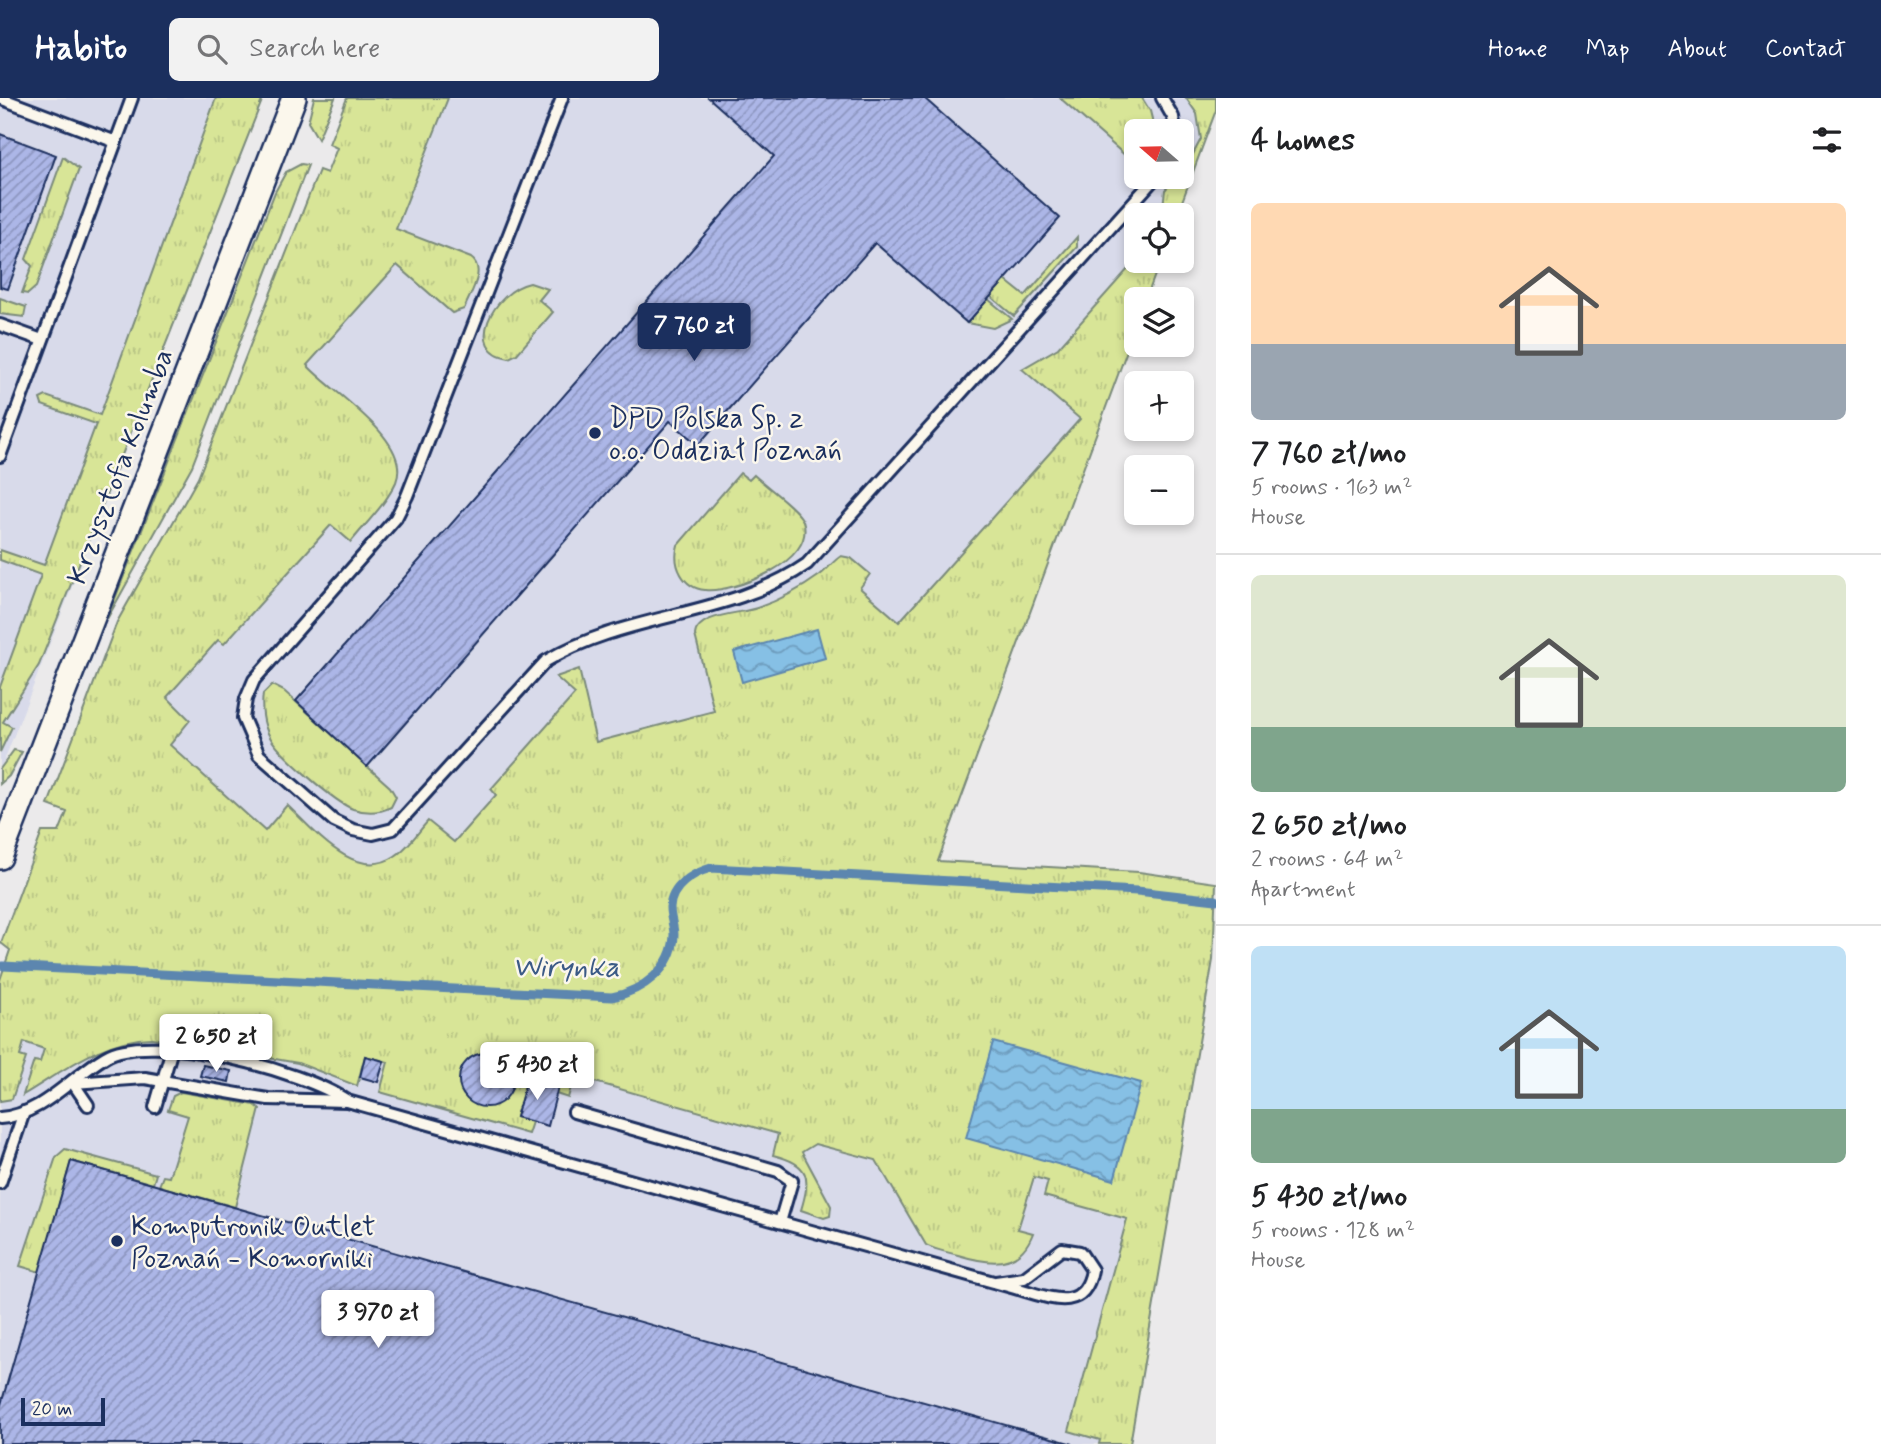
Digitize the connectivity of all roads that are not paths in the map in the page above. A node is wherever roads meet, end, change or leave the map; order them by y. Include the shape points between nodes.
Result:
1 (0, 98) edge
2 (132, 98) edge
3 (295, 98) edge
4 (562, 98) edge
5 (1162, 98) edge
6 (1173, 119) edge
7 (116, 142) junction
8 (1145, 189) edge
9 (0, 325) edge
10 (42, 340) junction
11 (0, 456) edge
12 (6, 821) edge
13 (0, 857) edge
14 (172, 1049) junction
15 (163, 1080) junction
16 (74, 1083) junction
17 (347, 1101) junction
18 (88, 1105) dead end
19 (155, 1107) dead end
20 (24, 1112) junction
21 (574, 1112) dead end
22 (0, 1118) edge
23 (0, 1183) edge
24 (780, 1222) junction
25 (996, 1282) junction

1 - 7 lane
2 - 7 lane
3 - 12 street, Krzysztofa Kolumba
4 - 8 lane via 396,518 254,680 246,699 243,718 259,755 334,821 353,830 373,834 393,829 546,661 571,646 745,597 780,583 807,564
5 - 6 lane
7 - 10 lane
9 - 10 lane
10 - 11 lane
12 - 13 street, Krzysztofa Kolumba
14 - 15 lane
14 - 16 lane via 114,1052
14 - 17 lane via 274,1069 317,1083
15 - 16 lane via 132,1077
15 - 17 lane via 268,1099
15 - 19 lane
16 - 18 lane
16 - 20 lane
17 - 24 lane
20 - 22 lane
20 - 23 lane
21 - 24 lane via 778,1171 792,1181
24 - 25 lane
25 - 25 lane via 1068,1299 1084,1292 1092,1270 1080,1252 1062,1249 1024,1278

